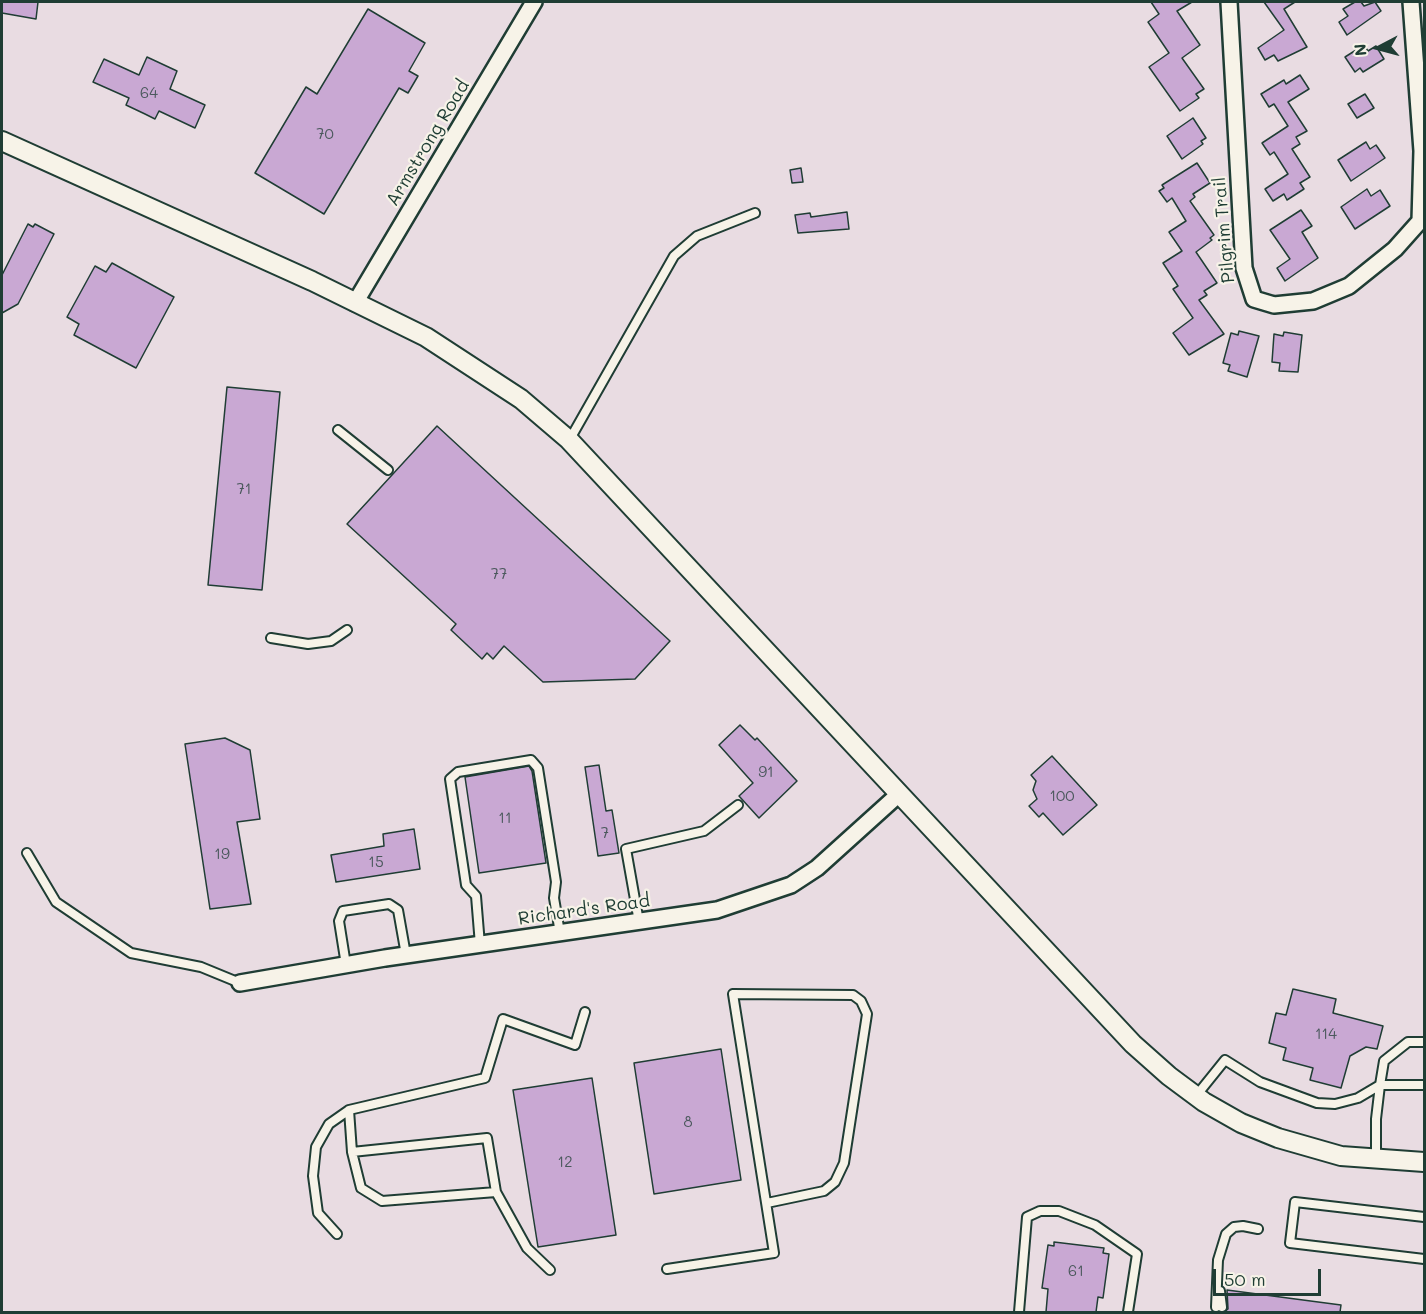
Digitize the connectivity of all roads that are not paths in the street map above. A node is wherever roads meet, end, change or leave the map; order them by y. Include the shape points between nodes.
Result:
1 (534, 2) edge
2 (1229, 2) edge
3 (1411, 2) edge
4 (2, 141) edge
5 (755, 213) dead end
6 (355, 303) junction
7 (338, 430) dead end
8 (569, 440) junction
9 (388, 470) dead end
10 (347, 630) dead end
11 (271, 638) dead end
12 (899, 794) junction
13 (738, 805) dead end
14 (27, 853) dead end
15 (639, 922) junction
16 (560, 933) junction
17 (480, 945) junction
18 (406, 955) junction
19 (346, 965) junction
20 (240, 983) joint
21 (585, 1012) dead end
22 (1425, 1042) edge
23 (1380, 1085) junction
24 (1425, 1085) edge
25 (1196, 1096) junction
26 (349, 1110) junction
27 (352, 1152) junction
28 (1376, 1160) junction
29 (1425, 1162) edge
30 (496, 1192) junction
31 (767, 1203) junction
32 (1425, 1217) edge
33 (1258, 1229) dead end
34 (338, 1234) dead end
35 (1425, 1259) edge
36 (667, 1269) dead end
37 (550, 1270) dead end
38 (1219, 1307) dead end
39 (1019, 1312) edge
40 (1128, 1312) edge

1 - 6 street, Armstrong Road
2 - 3 street, Pilgrim Trail via 1244,268 1254,300 1269,305 1313,301 1341,291 1373,268 1417,225 1422,212 1422,151
4 - 6 street
5 - 8 lane via 698,236 674,256
6 - 8 street via 426,337 521,399
7 - 9 lane
8 - 12 street
10 - 11 lane via 331,641 308,644
12 - 15 street, Richard's Road via 849,842 791,885 717,910
12 - 25 street via 1133,1044
13 - 15 lane via 704,831 626,849
14 - 20 lane via 56,902 131,953 201,967
15 - 16 street, Richard's Road
16 - 17 street, Richard's Road
16 - 17 lane via 538,768 531,760 458,772 450,779 466,885 476,896
17 - 18 street, Richard's Road
18 - 19 street, Richard's Road
18 - 19 lane via 398,910 389,904 343,911 339,921
19 - 20 street, Richard's Road
21 - 26 lane via 575,1046 502,1018 485,1078
22 - 23 lane via 1408,1042 1384,1061
23 - 24 lane
23 - 25 lane via 1346,1101 1317,1103 1260,1082 1225,1060
23 - 28 lane
25 - 28 street via 1241,1123 1278,1138 1341,1156
26 - 27 lane
26 - 34 lane via 329,1124 316,1147 313,1176 318,1213
27 - 30 lane via 361,1188 382,1201
27 - 30 lane via 487,1138
28 - 29 street
30 - 37 lane via 527,1248
31 - 31 lane via 824,1191 835,1182 844,1164 867,1014 853,995 733,994
31 - 36 lane via 774,1253
32 - 35 lane via 1295,1202 1290,1243
33 - 38 lane via 1234,1227 1226,1234 1218,1260
39 - 40 lane via 1027,1217 1040,1211 1059,1211 1095,1224 1137,1254

